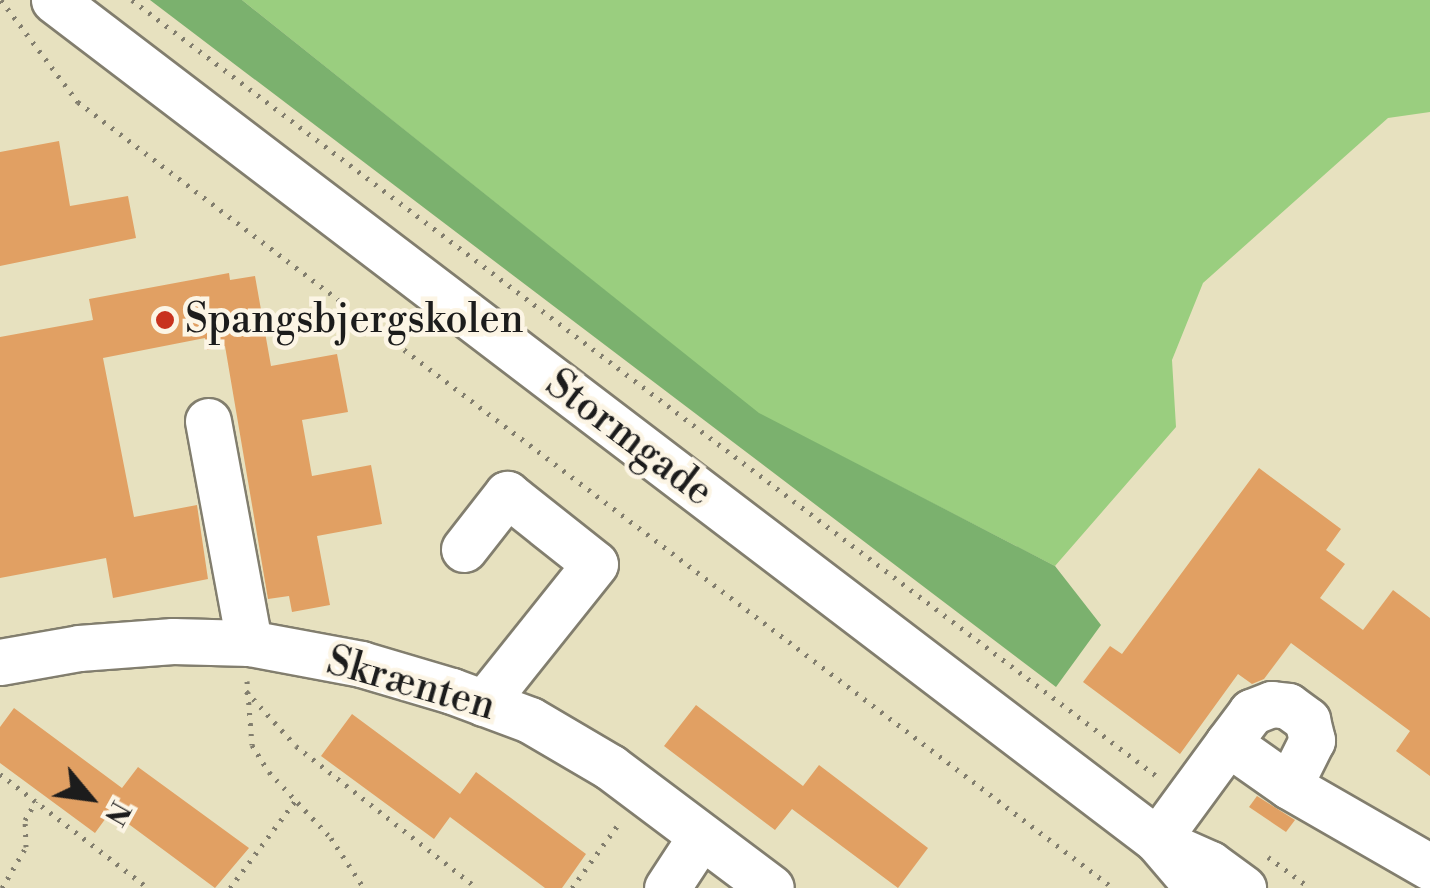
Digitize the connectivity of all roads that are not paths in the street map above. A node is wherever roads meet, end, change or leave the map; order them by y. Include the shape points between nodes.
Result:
1 (54, 0) edge
2 (208, 421) dead end
3 (464, 549) dead end
4 (249, 643) junction
5 (0, 662) edge
6 (484, 703) junction
7 (1228, 743) junction
8 (1289, 786) junction
9 (701, 836) junction
10 (1156, 840) junction
11 (1430, 866) edge
12 (1253, 871) edge
13 (667, 888) edge
14 (771, 888) edge
15 (1198, 888) edge

1 - 10 street, Stormgade
2 - 4 street
3 - 6 street via 507,494 594,564
4 - 5 street, Skrænten via 78,648
4 - 6 street, Skrænten via 361,664
6 - 9 street, Skrænten via 530,720
7 - 8 street
7 - 8 street via 1252,712 1288,706 1307,720 1312,740
7 - 10 street
8 - 11 street
9 - 13 street
9 - 14 street, Skrænten
10 - 12 street, Stormgade via 1210,864
10 - 15 street, Stormgade

